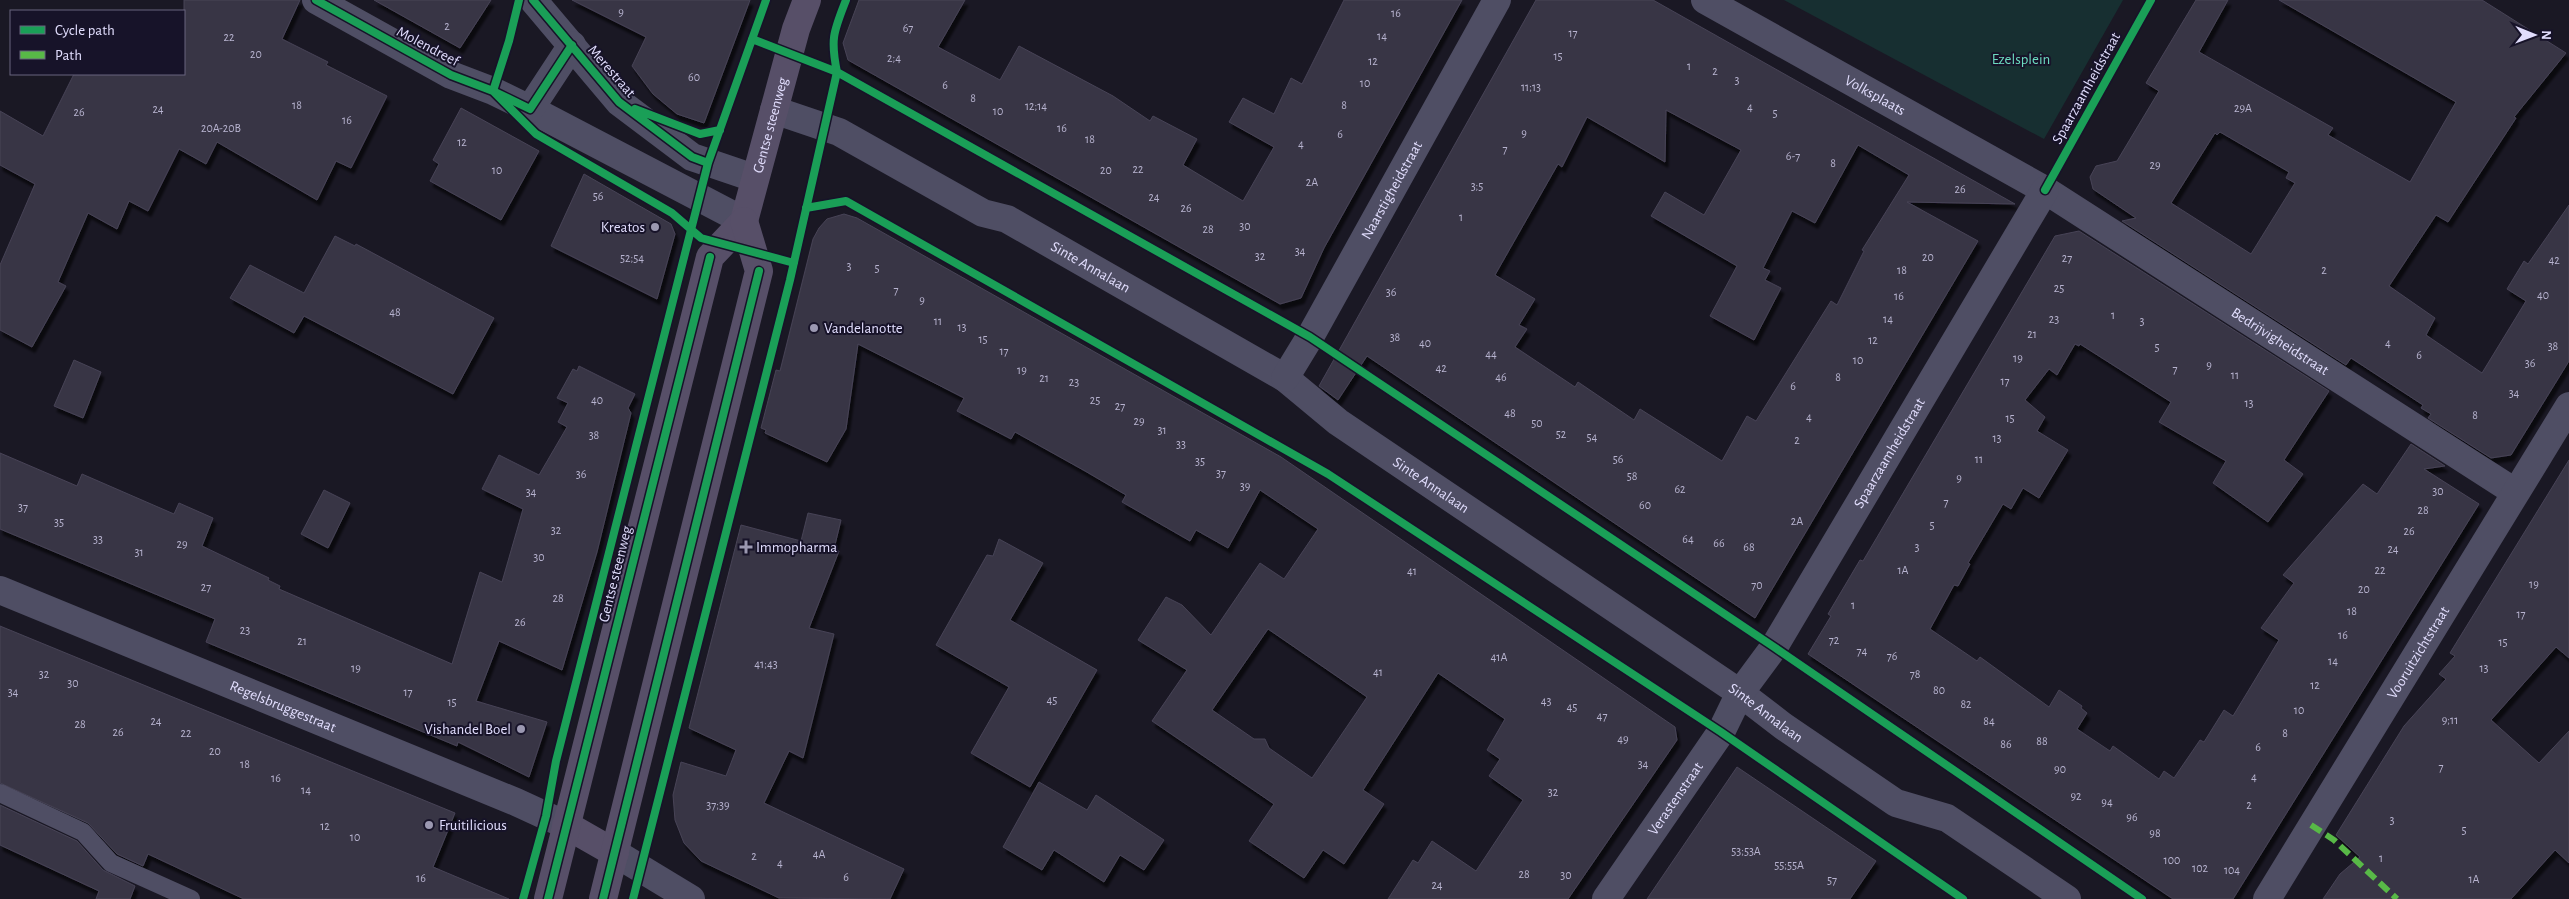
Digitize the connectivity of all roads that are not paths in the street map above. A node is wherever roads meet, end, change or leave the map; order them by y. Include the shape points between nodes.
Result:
1 (316, 0) edge
2 (533, 0) edge
3 (807, 0) edge
4 (1498, 0) edge
5 (1705, 0) edge
6 (572, 45) junction
7 (530, 109) junction
8 (774, 110) junction
9 (754, 178) junction
10 (2045, 190) junction
11 (744, 221) junction
12 (1285, 378) junction
13 (2569, 406) edge
14 (2515, 492) junction
15 (0, 590) edge
16 (1740, 693) junction
17 (0, 793) edge
18 (566, 825) junction
19 (615, 853) junction
20 (191, 899) edge
21 (548, 899) edge
22 (603, 899) edge
23 (691, 899) edge
24 (1606, 899) edge
25 (2067, 899) edge
26 (2267, 899) edge

1 - 7 street, Molendreef via 451,75
2 - 6 street, Merestraat
3 - 8 main road, Gentse steenweg
4 - 12 street, Naarstigheidstraat
5 - 10 street, Volksplaats
6 - 7 street, Merestraat
6 - 9 street, Merestraat via 619,102 692,157
7 - 11 street, Molendreef
8 - 9 main road, Gentse steenweg
8 - 12 street, Sinte Annalaan via 839,132 983,212 1007,219
9 - 11 main road, Gentse steenweg
10 - 14 street, Bedrijvigheidstraat
10 - 16 street, Spaarzaamheidstraat via 1774,648
11 - 18 main road, Gentse steenweg via 710,257
11 - 19 main road, Gentse steenweg via 759,271
12 - 16 street, Sinte Annalaan via 1338,422
13 - 14 street, Vooruitzichtstraat
14 - 26 street, Vooruitzichtstraat
15 - 18 street, Regelsbruggestraat
16 - 24 street, Verastenstraat via 1721,732
16 - 25 street, Sinte Annalaan via 1896,804 1947,818
17 - 20 lane via 82,832 111,863
18 - 19 main road
18 - 21 main road, Gentse steenweg
19 - 22 main road, Gentse steenweg
19 - 23 street

